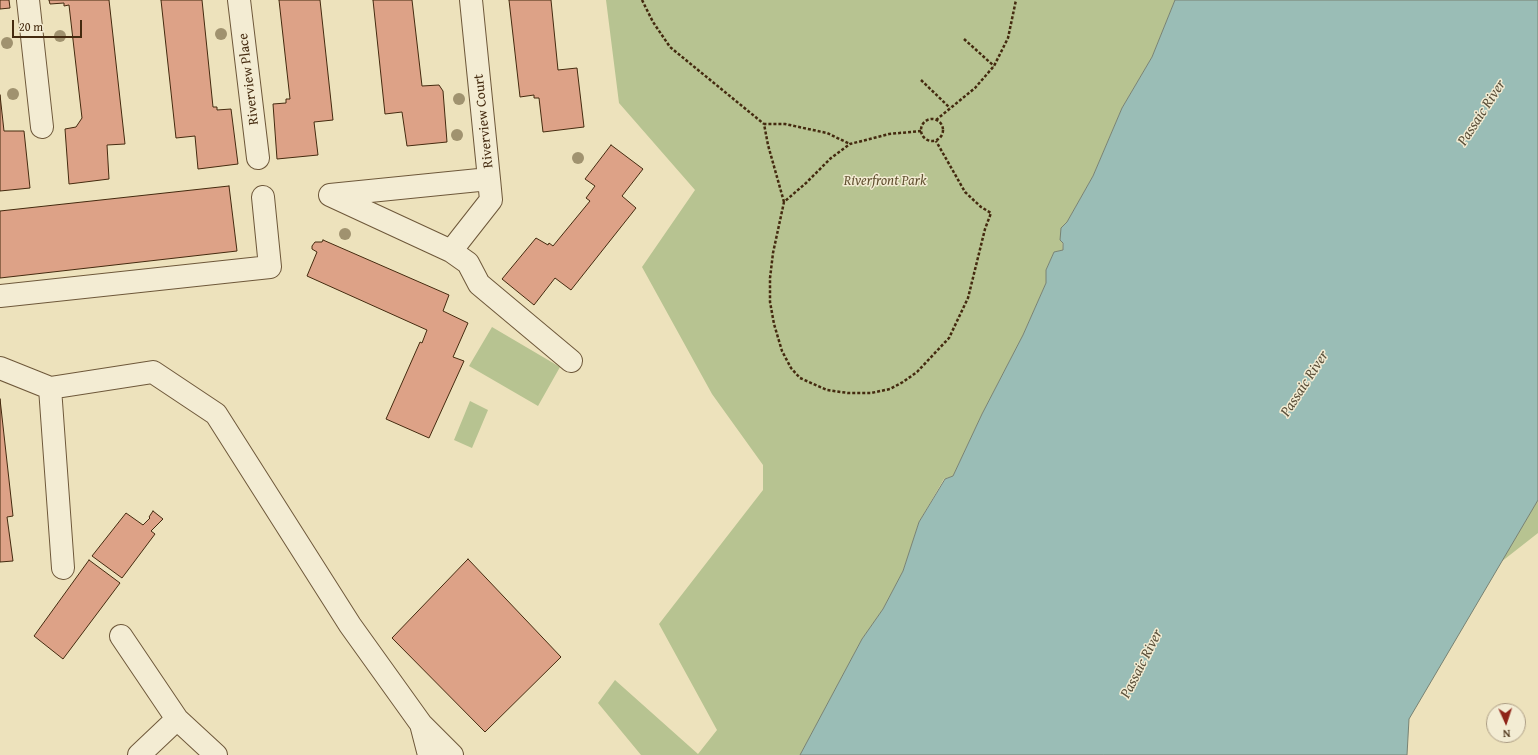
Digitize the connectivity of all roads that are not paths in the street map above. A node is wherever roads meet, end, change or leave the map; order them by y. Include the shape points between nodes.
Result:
1 (28, 0) edge
2 (240, 0) edge
3 (471, 0) edge
4 (42, 127) dead end
5 (258, 158) dead end
6 (489, 179) junction
7 (263, 197) dead end
8 (451, 251) junction
9 (0, 296) edge
10 (571, 361) dead end
11 (0, 368) edge
12 (50, 388) junction
13 (62, 568) dead end
14 (121, 636) dead end
15 (177, 719) junction
16 (421, 724) junction
17 (139, 755) edge
18 (216, 755) edge
19 (429, 755) edge
20 (452, 755) edge

1 - 4 street
2 - 5 street, Riverview Place
3 - 6 street, Riverview Court
6 - 8 street via 491,200
6 - 8 street, Riverview Court via 330,195
7 - 9 street via 270,267
8 - 10 street via 468,263 479,284
11 - 12 street
12 - 13 street
12 - 16 street via 153,372 216,414 350,625
14 - 15 street
15 - 17 street
15 - 18 street
16 - 19 street
16 - 20 street

